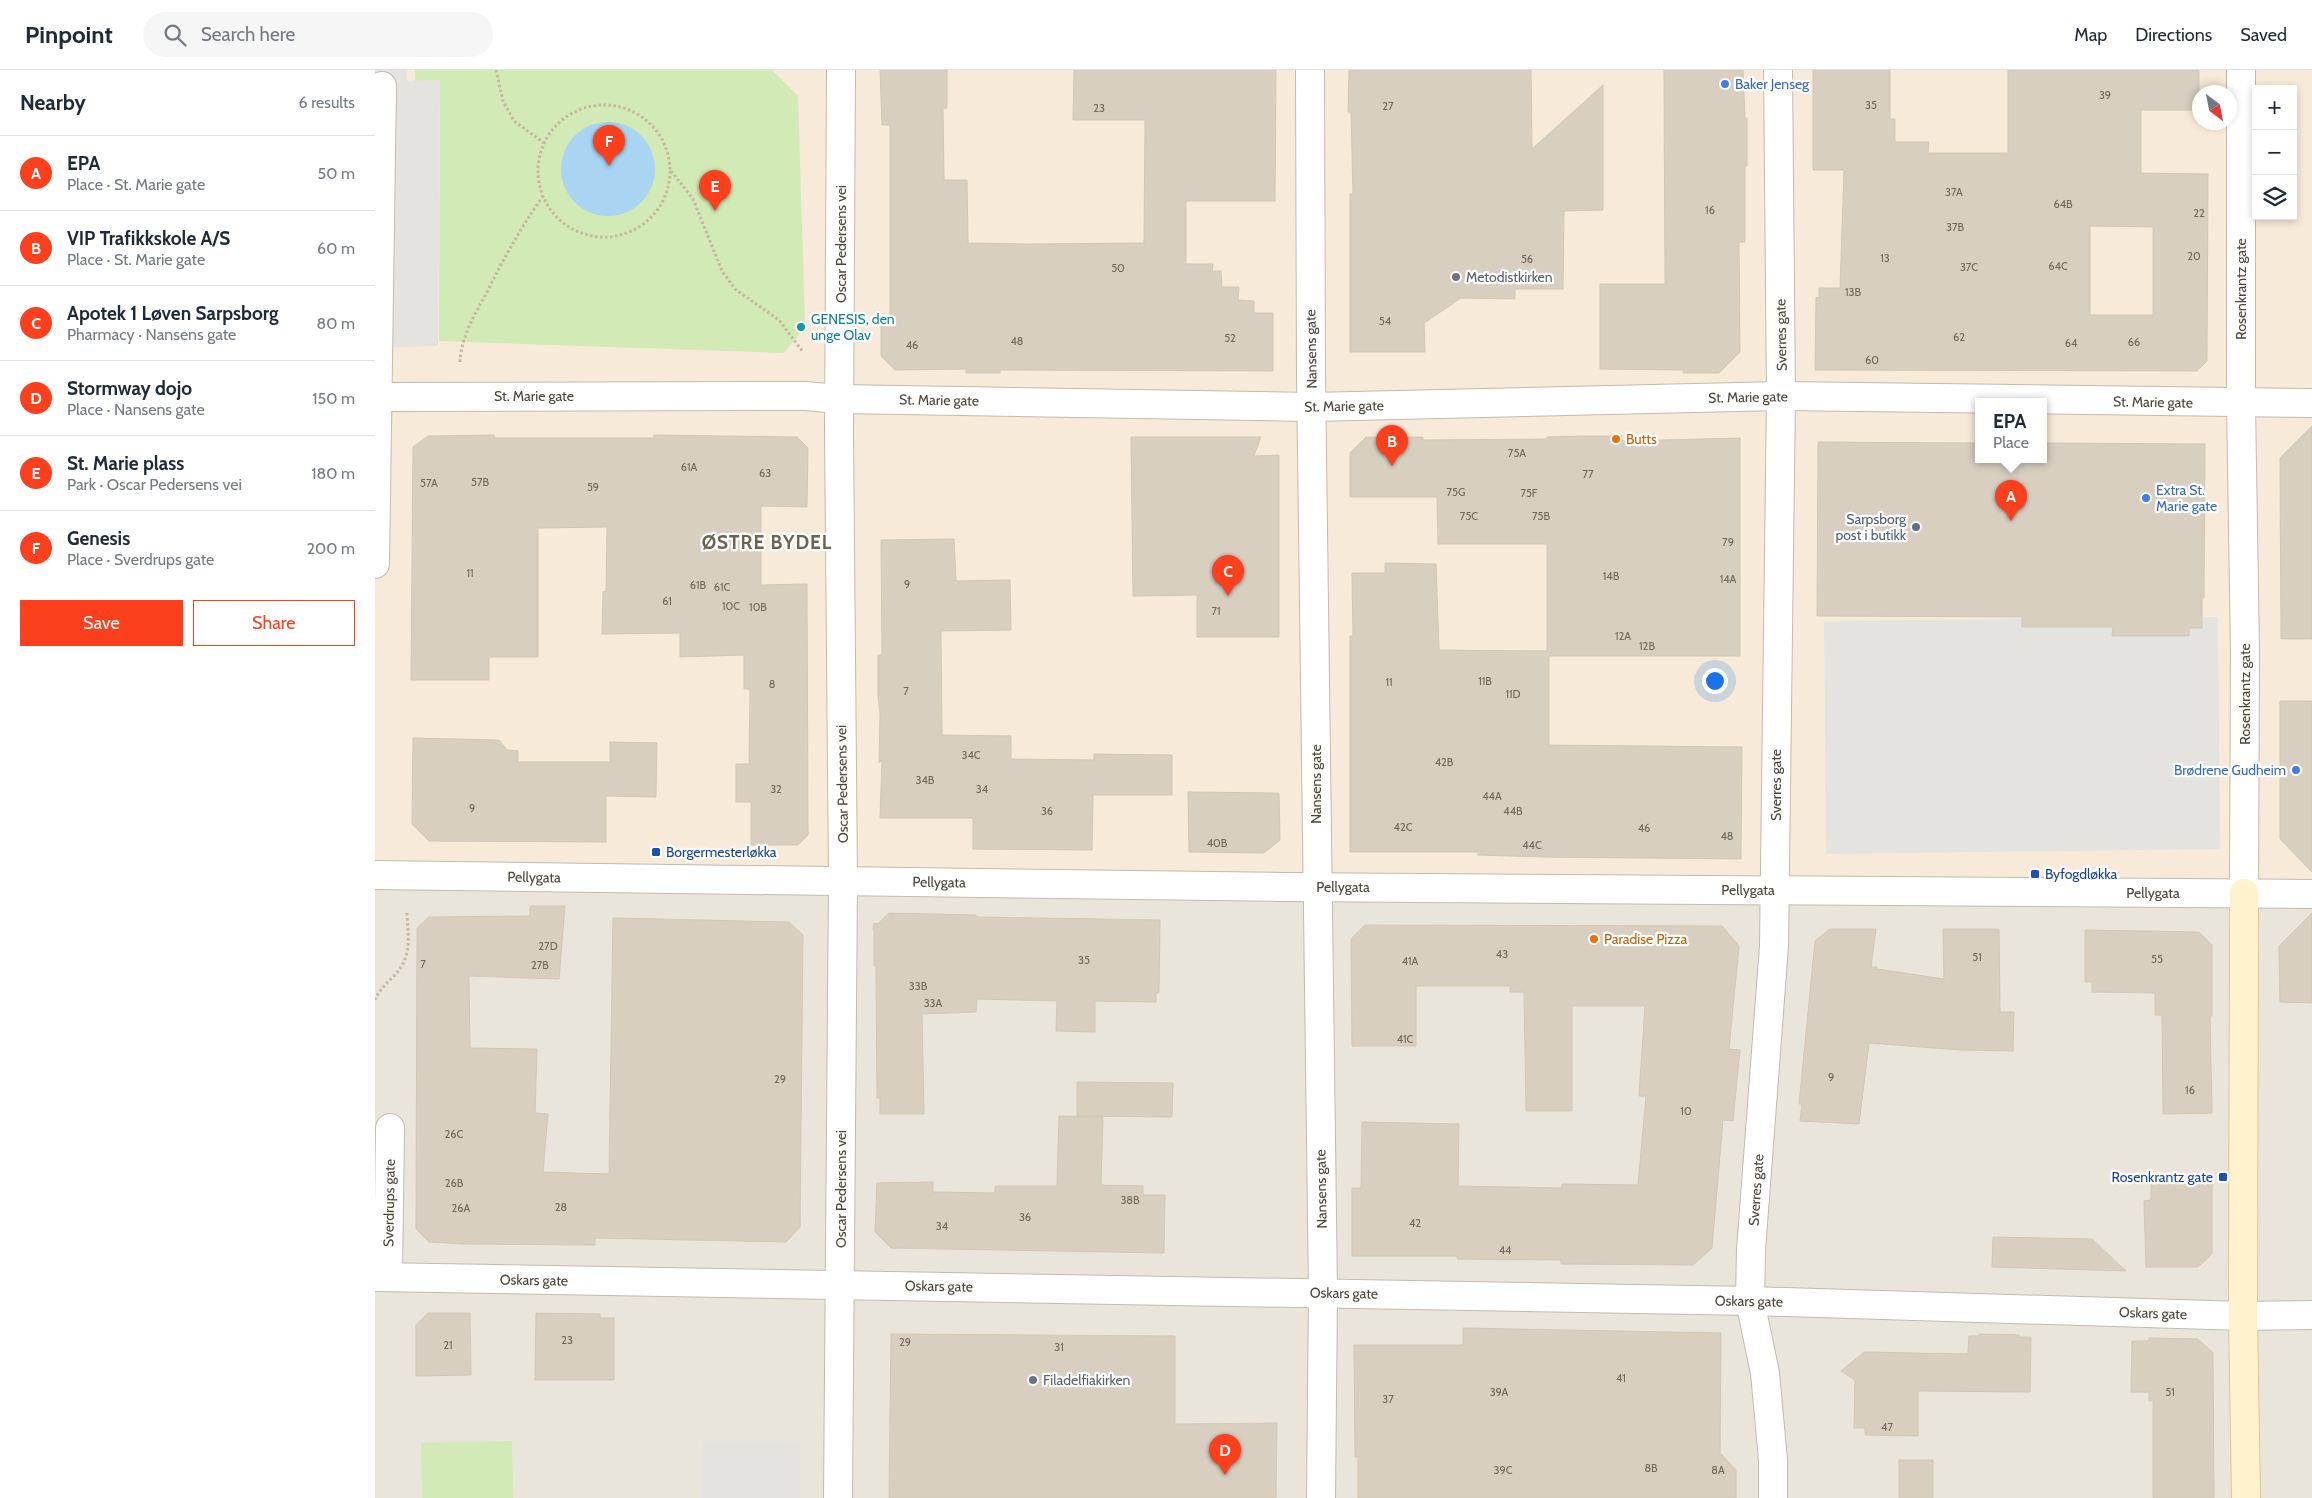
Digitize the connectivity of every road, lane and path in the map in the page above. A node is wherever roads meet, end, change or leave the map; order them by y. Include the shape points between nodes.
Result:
1 (495, 70) edge
2 (841, 70) edge
3 (1310, 70) edge
4 (1778, 70) edge
5 (2241, 70) edge
6 (383, 86) dead end
7 (544, 143) junction
8 (671, 171) junction
9 (543, 196) junction
10 (805, 354) dead end
11 (458, 396) junction
12 (1781, 396) junction
13 (377, 397) edge
14 (839, 399) junction
15 (1975, 399) edge
16 (2047, 400) edge
17 (2241, 403) junction
18 (2312, 403) edge
19 (1312, 407) junction
20 (375, 564) edge
21 (375, 875) edge
22 (408, 876) junction
23 (843, 881) junction
24 (1317, 887) junction
25 (1775, 890) junction
26 (2245, 893) junction
27 (2312, 894) edge
28 (375, 1000) edge
29 (390, 1128) dead end
30 (382, 1277) edge
31 (840, 1285) junction
32 (1323, 1292) junction
33 (1750, 1301) junction
34 (2312, 1315) edge
35 (2243, 1316) junction
36 (838, 1498) edge
37 (1321, 1498) edge
38 (1773, 1498) edge
39 (2246, 1498) edge

1 - 7 path via 503,101 514,121
2 - 14 street, Oscar Pedersens vei
3 - 19 street, Nansens gate
4 - 12 street, Sverres gate
5 - 17 street, Rosenkrantz gate
6 - 13 street
7 - 8 path via 555,126 589,106 609,104 629,108 659,133 668,151
7 - 9 path via 538,179
8 - 9 path via 660,209 632,232 615,237 589,235 564,224
8 - 10 path via 693,199 722,271 735,289 779,320
9 - 11 path via 514,239 468,329 461,346
11 - 13 street, St. Marie gate
11 - 14 street, St. Marie gate via 795,396
12 - 15 street, St. Marie gate
12 - 19 street, St. Marie gate
12 - 25 street, Sverres gate
13 - 20 street
14 - 19 street, St. Marie gate
14 - 23 street, Oscar Pedersens vei
16 - 17 street, St. Marie gate
17 - 18 street, St. Marie gate
17 - 26 street, Rosenkrantz gate
19 - 24 street, Nansens gate
21 - 22 street, Pellygata
22 - 23 street, Pellygata
22 - 28 path via 405,960
23 - 24 street, Pellygata
23 - 31 street, Oscar Pedersens vei
24 - 25 street, Pellygata
24 - 32 street, Nansens gate
25 - 26 street, Pellygata
25 - 33 street, Sverres gate
26 - 27 street, Pellygata
26 - 35 street, Rosenkrantz gate
29 - 30 street, Sverdrups gate
30 - 31 street, Oskars gate
31 - 32 street, Oskars gate
31 - 36 street, Oscar Pedersens vei
32 - 33 street, Oskars gate
32 - 37 street, Nansens gate
33 - 35 street, Oskars gate
33 - 38 street, Sverres gate via 1765,1373
34 - 35 street, Oskars gate
35 - 39 street, Rosenkrantz gate

